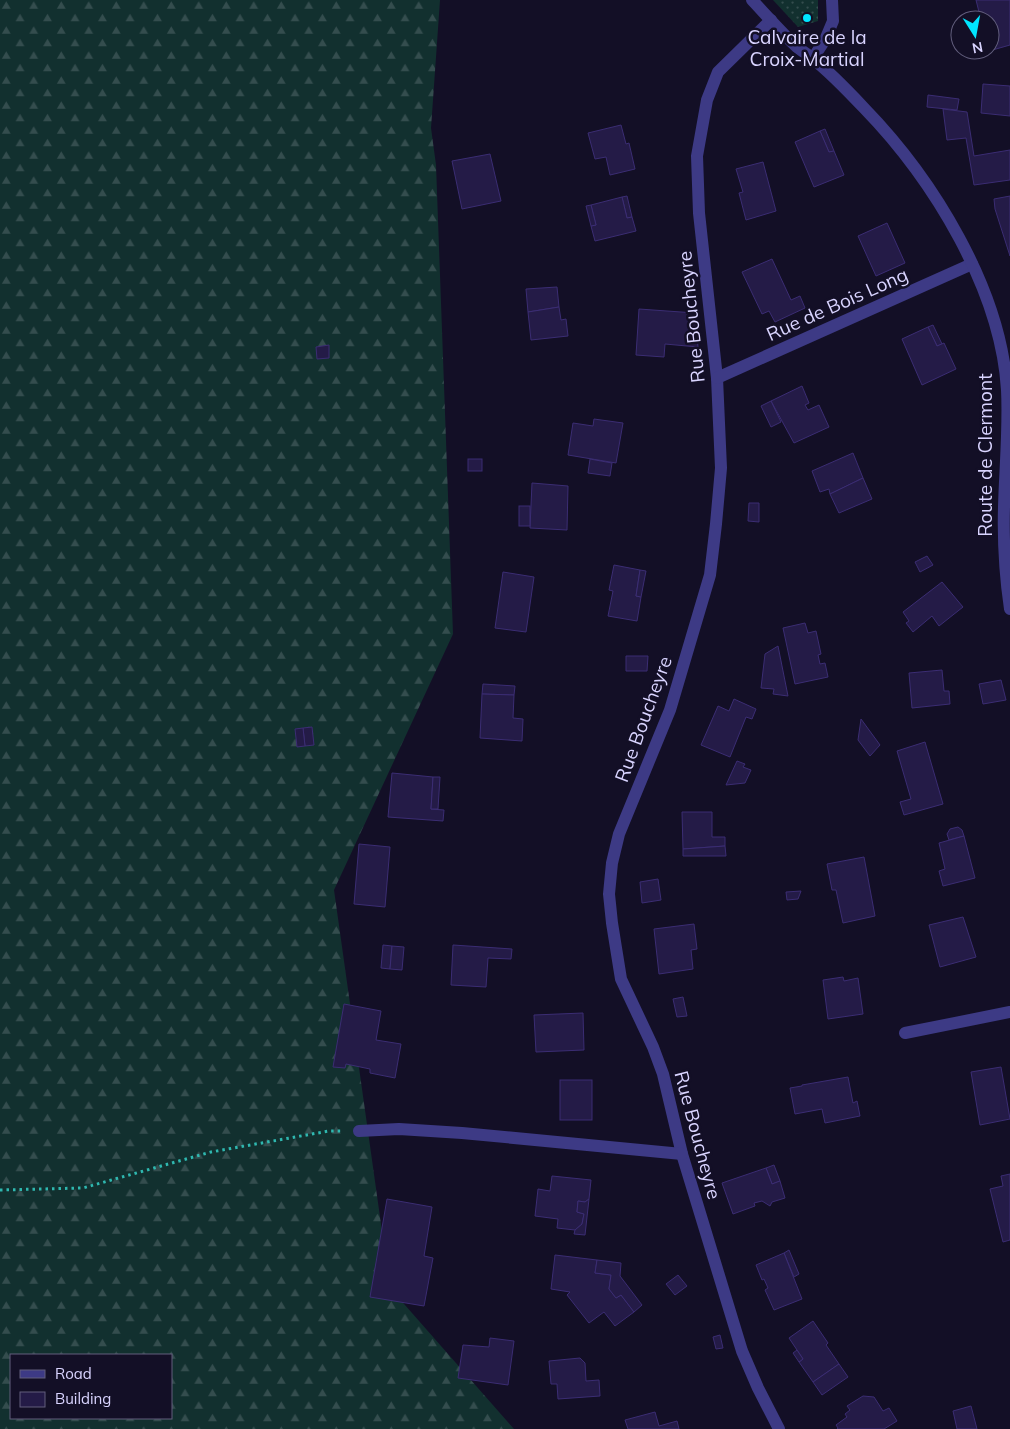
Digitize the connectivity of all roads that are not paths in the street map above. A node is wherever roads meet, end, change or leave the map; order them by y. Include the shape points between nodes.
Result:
1 (752, 0) edge
2 (832, 0) edge
3 (771, 20) junction
4 (813, 58) junction
5 (972, 264) junction
6 (717, 378) junction
7 (1009, 431) edge
8 (1010, 609) edge
9 (1010, 1012) edge
10 (905, 1034) dead end
11 (359, 1131) road end
12 (682, 1154) junction
13 (779, 1429) edge

1 - 3 street, Route de Clermont
2 - 4 street via 832,21
3 - 4 street, Route de Clermont
3 - 6 street, Rue Boucheyre via 718,72 707,100 696,156
4 - 5 street, Route de Clermont via 865,108 914,168 939,203
5 - 6 street, Rue de Bois Long
5 - 7 street, Route de Clermont via 994,321 1002,354
6 - 12 street, Rue Boucheyre via 721,468 710,575 670,710 619,834 612,863 610,894 621,979 663,1074
7 - 8 street, Route de Clermont via 1004,546
9 - 10 street
11 - 12 street via 399,1129 462,1133
12 - 13 street, Rue Boucheyre via 742,1351

